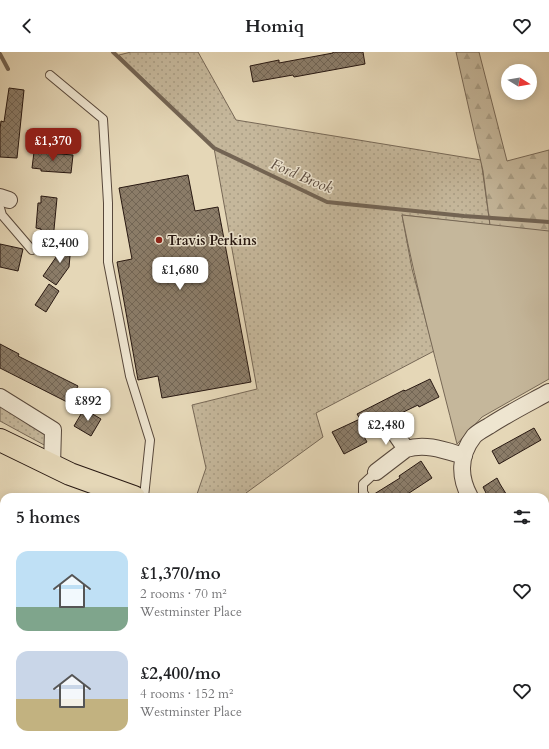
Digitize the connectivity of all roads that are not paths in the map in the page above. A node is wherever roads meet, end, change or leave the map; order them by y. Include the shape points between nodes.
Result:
1 (50, 75) dead end
2 (3, 202) edge
3 (32, 250) dead end
4 (549, 392) edge
5 (0, 397) edge
6 (390, 426) dead end
7 (0, 440) edge
8 (406, 449) junction
9 (464, 456) junction
10 (52, 466) junction
11 (376, 472) joint
12 (123, 493) edge
13 (144, 493) edge
14 (364, 493) edge
15 (468, 493) edge

1 - 13 lane via 103,119 108,203 108,262 130,376 150,440
2 - 3 lane via 2,215
4 - 9 street via 475,435
5 - 10 street via 53,430
6 - 8 street
7 - 10 highway
8 - 9 street via 427,446
8 - 11 street
9 - 15 street via 462,470
10 - 12 highway
11 - 14 lane via 363,484

